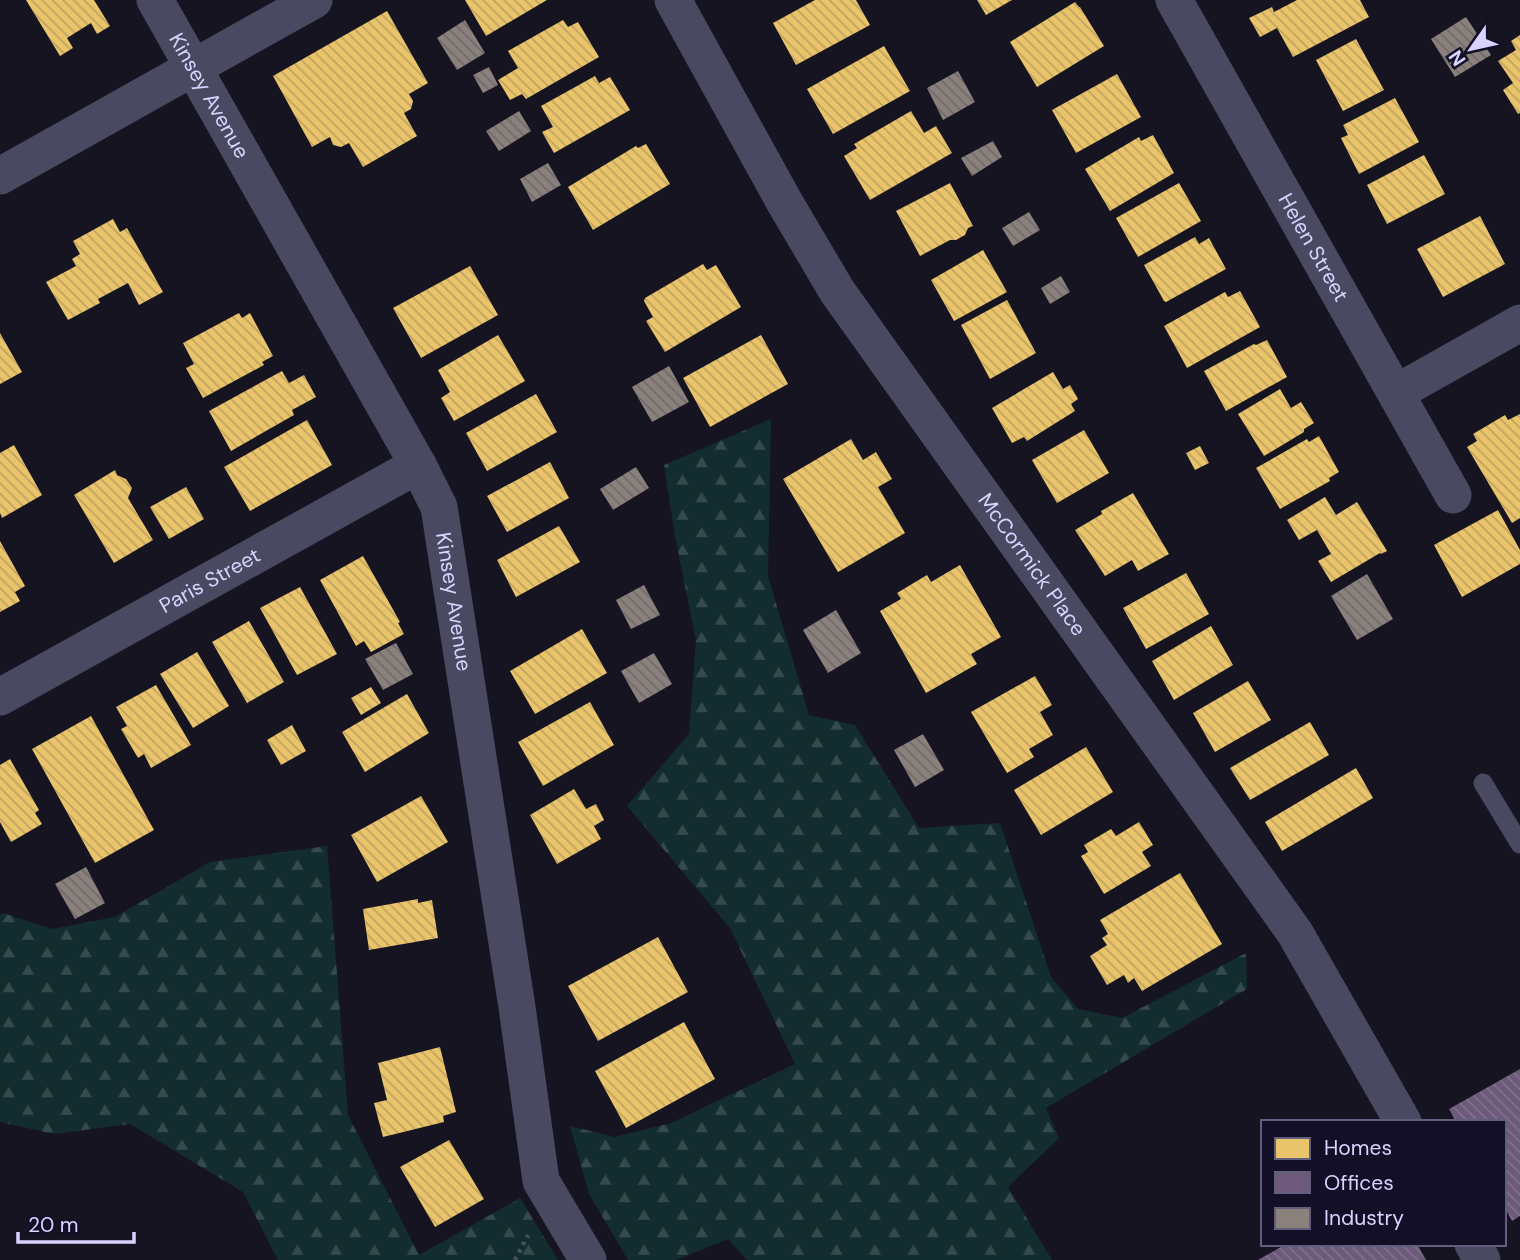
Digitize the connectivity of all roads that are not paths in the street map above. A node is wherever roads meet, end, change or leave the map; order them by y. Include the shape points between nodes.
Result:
1 (155, 0) edge
2 (314, 0) edge
3 (673, 0) edge
4 (1174, 0) edge
5 (193, 69) junction
6 (0, 176) edge
7 (1520, 323) edge
8 (1396, 393) junction
9 (418, 465) junction
10 (1453, 495) dead end
11 (0, 697) edge
12 (1483, 783) dead end
13 (1520, 844) edge
14 (1402, 1120) edge
15 (588, 1260) edge

1 - 5 street, Kinsey Avenue
2 - 5 street
3 - 14 street, McCormick Place via 837,291 1295,933
4 - 8 street, Helen Street
5 - 6 street
5 - 9 street, Kinsey Avenue
7 - 8 street
8 - 10 street, Helen Street
9 - 11 street, Paris Street
9 - 15 street, Kinsey Avenue via 439,507 541,1181
12 - 13 lane

